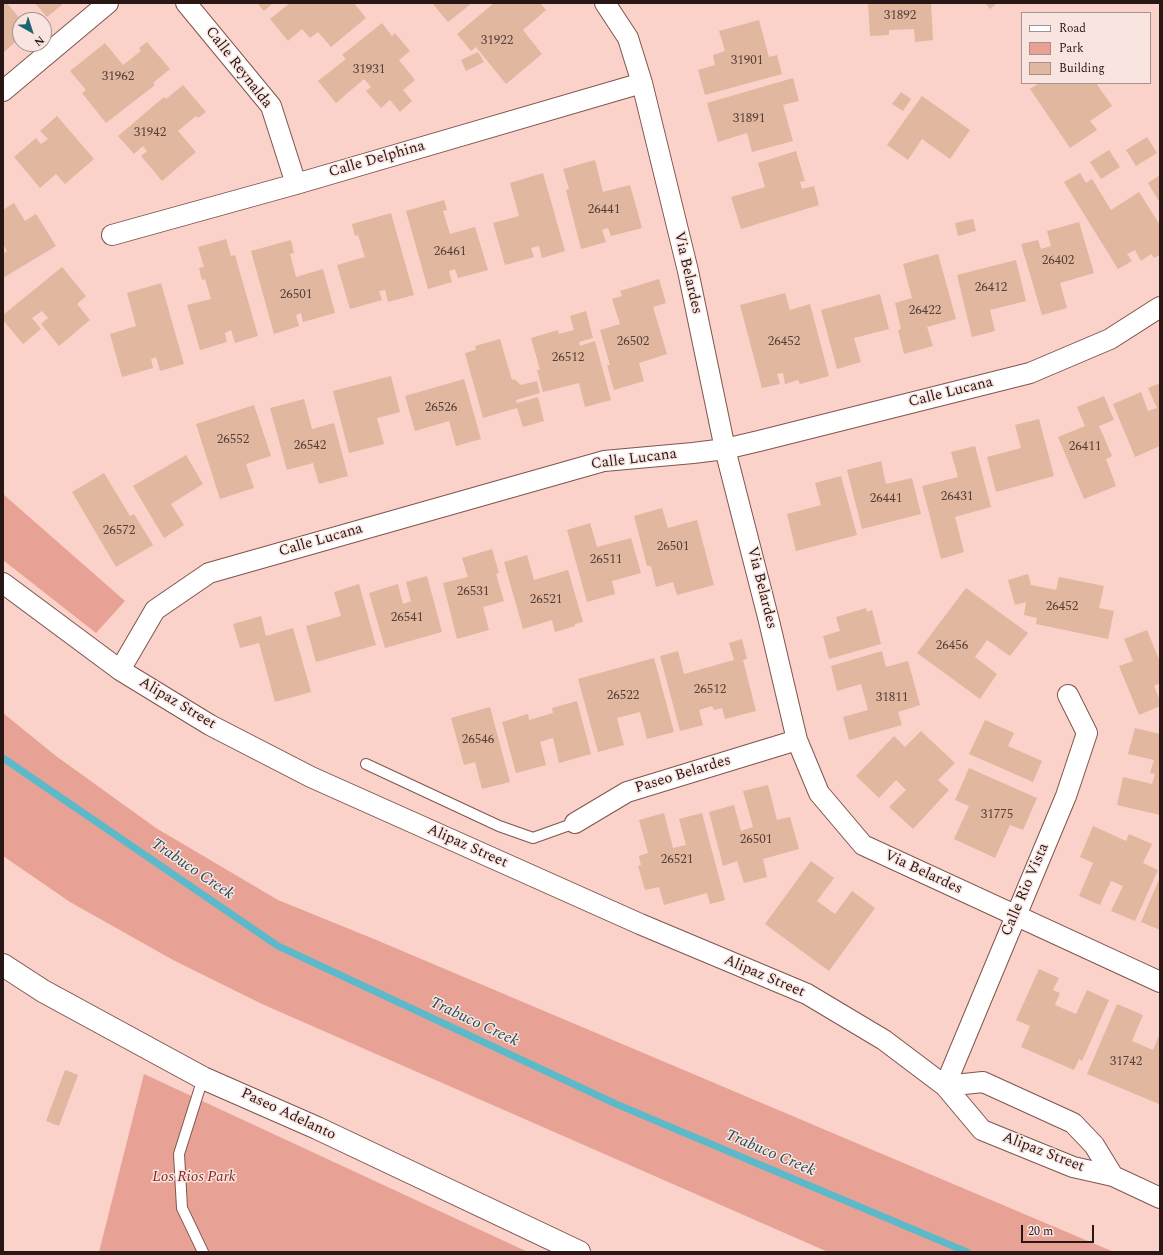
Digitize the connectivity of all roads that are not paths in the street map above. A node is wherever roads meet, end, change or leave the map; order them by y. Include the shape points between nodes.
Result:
1 (108, 3) edge
2 (186, 3) edge
3 (605, 3) edge
4 (642, 83) junction
5 (3, 91) edge
6 (296, 184) junction
7 (112, 235) dead end
8 (1160, 307) edge
9 (725, 449) junction
10 (3, 583) edge
11 (120, 670) junction
12 (1068, 695) dead end
13 (797, 740) junction
14 (366, 764) dead end
15 (575, 823) joint
16 (1016, 915) junction
17 (3, 965) edge
18 (1160, 982) edge
19 (203, 1078) junction
20 (945, 1086) junction
21 (1113, 1176) junction
22 (1160, 1198) edge
23 (200, 1250) edge
24 (579, 1252) edge

1 - 5 street
2 - 6 street, Calle Reynalda via 271,106
3 - 4 street, Via Belardes via 628,38
4 - 6 street, Calle Delphina
4 - 9 street, Via Belardes via 688,271
6 - 7 street, Calle Delphina
8 - 9 street, Calle Lucana via 1110,340 1030,373
9 - 11 street, Calle Lucana via 604,461 208,573 155,610
9 - 13 street, Via Belardes
10 - 11 street, Alipaz Street
11 - 20 street, Alipaz Street via 210,725 311,777 640,924 807,994 884,1040
12 - 16 street, Calle Rio Vista via 1088,733 1066,796
13 - 15 street, Paseo Belardes via 628,792
13 - 16 street, Via Belardes via 819,793 863,845
14 - 15 lane via 500,826 533,838
16 - 18 street, Via Belardes
16 - 20 street, Calle Rio Vista
17 - 19 street, Paseo Adelanto via 43,991
19 - 23 lane via 179,1154 182,1208
19 - 24 street, Paseo Adelanto via 317,1128
20 - 21 street, Alipaz Street via 982,1130 1073,1167
20 - 21 street, Alipaz Street via 983,1082 1073,1123 1094,1145
21 - 22 street, Alipaz Street

